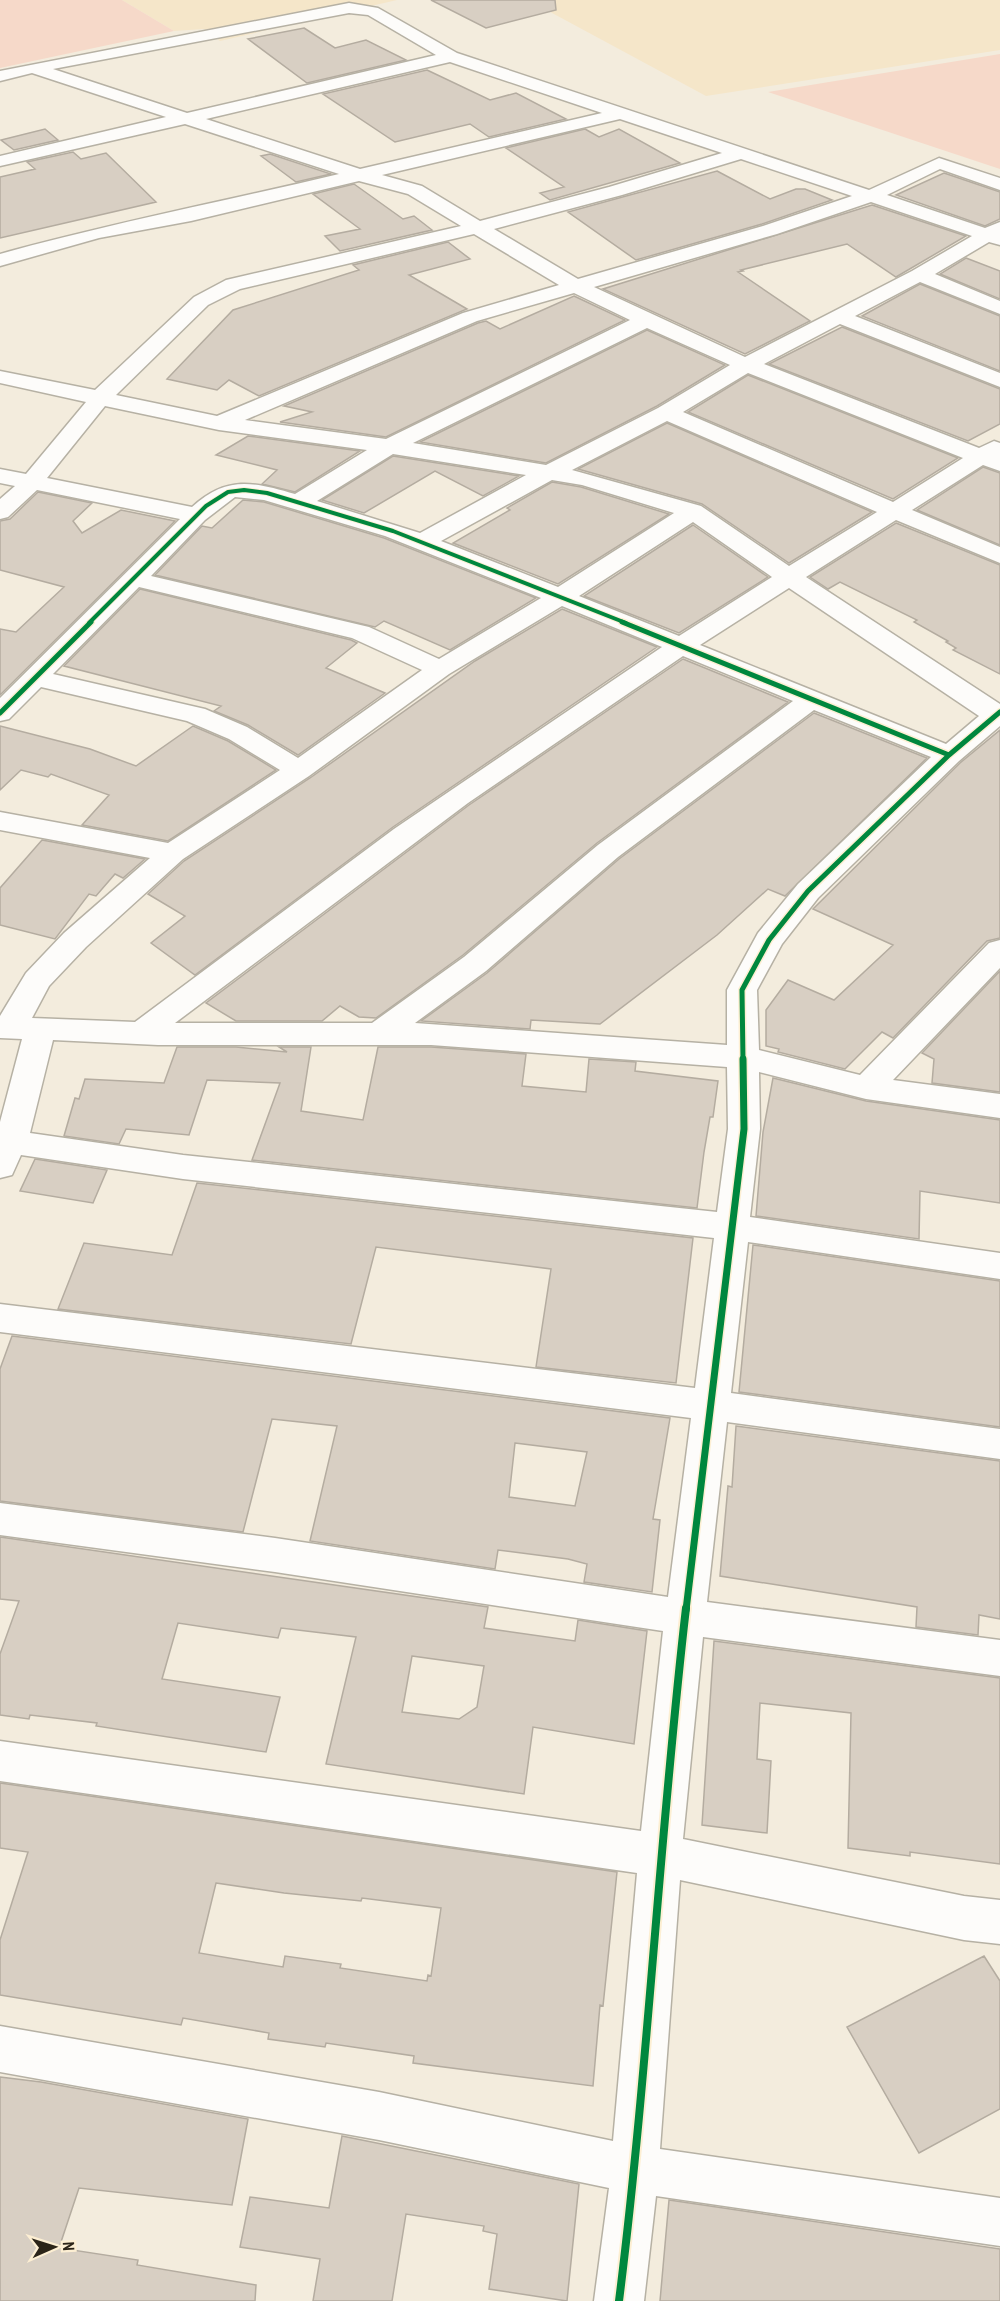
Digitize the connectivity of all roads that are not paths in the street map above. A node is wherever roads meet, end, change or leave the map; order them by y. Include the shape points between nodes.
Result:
1 (451, 57) junction
2 (33, 69) junction
3 (0, 76) edge
4 (593, 104) junction
5 (623, 113) junction
6 (187, 118) junction
7 (741, 153) junction
8 (0, 161) edge
9 (328, 165) junction
10 (359, 175) junction
11 (1000, 184) edge
12 (871, 196) junction
13 (475, 228) junction
14 (97, 233) junction
15 (996, 234) edge
16 (0, 260) edge
17 (919, 275) junction
18 (575, 286) junction
19 (1000, 309) edge
20 (837, 316) junction
21 (647, 320) junction
22 (747, 364) junction
23 (0, 378) edge
24 (1000, 381) edge
25 (100, 398) junction
26 (666, 413) junction
27 (219, 423) junction
28 (388, 447) junction
29 (994, 454) edge
30 (549, 472) junction
31 (0, 476) edge
32 (32, 482) junction
33 (297, 502) junction
34 (895, 510) junction
35 (693, 511) junction
36 (0, 512) edge
37 (197, 515) junction
38 (421, 542) junction
39 (1000, 556) edge
40 (788, 576) junction
41 (134, 579) junction
42 (560, 597) junction
43 (680, 646) junction
44 (440, 669) junction
45 (37, 678) junction
46 (813, 698) junction
47 (0, 713) edge
48 (999, 715) edge
49 (950, 755) junction
50 (299, 770) junction
51 (0, 821) edge
52 (173, 853) junction
53 (1000, 950) edge
54 (18, 1027) edge
55 (143, 1032) junction
56 (379, 1034) junction
57 (744, 1057) junction
58 (867, 1088) junction
59 (1000, 1106) edge
60 (5, 1154) edge
61 (732, 1227) junction
62 (1000, 1266) edge
63 (0, 1318) edge
64 (710, 1405) junction
65 (1000, 1444) edge
66 (0, 1519) edge
67 (685, 1617) junction
68 (1000, 1658) edge
69 (0, 1761) edge
70 (660, 1855) junction
71 (1000, 1922) edge
72 (0, 2049) edge
73 (633, 2169) junction
74 (1000, 2222) edge
75 (619, 2301) edge

1 - 2 street via 372,11 349,8
1 - 4 street
1 - 6 street
2 - 3 street
2 - 6 street
4 - 5 street
4 - 9 street
5 - 7 street
5 - 10 street
6 - 8 street
6 - 9 street
7 - 12 street
7 - 13 street via 649,183
9 - 10 street
9 - 14 street via 176,206
10 - 13 street via 416,190
10 - 14 street
11 - 12 street via 939,163
12 - 15 street
12 - 18 street via 770,230
13 - 18 street
13 - 25 street via 233,284 201,301
14 - 16 street
15 - 17 street
17 - 19 street
17 - 20 street
18 - 21 street
18 - 27 street via 470,316
20 - 22 street
20 - 24 street
21 - 22 street
21 - 28 street
22 - 26 street
22 - 29 street
23 - 25 street
25 - 27 street
25 - 32 street
26 - 30 street
26 - 34 street
27 - 28 street
28 - 30 street
28 - 33 street
29 - 34 street
30 - 35 street
30 - 38 street
31 - 32 street
32 - 36 street
32 - 37 street
33 - 37 street via 241,489 221,493
33 - 38 street
34 - 39 street
34 - 40 street
35 - 40 street
35 - 42 street
37 - 41 street
38 - 42 street
40 - 43 street
40 - 48 street
41 - 44 street via 360,632
41 - 45 street
42 - 43 street
42 - 44 street
43 - 46 street
43 - 55 street via 340,880
44 - 50 street
45 - 47 street
45 - 50 street via 196,715 238,733
46 - 49 street
46 - 56 street via 608,851 475,964
48 - 49 street
49 - 57 street via 808,891 769,940 742,990
50 - 52 street
51 - 52 street
52 - 54 street via 75,939 36,980
53 - 58 street
54 - 55 street
54 - 60 street
55 - 56 street
56 - 57 street via 431,1034
57 - 58 street
57 - 61 street via 744,1129
58 - 59 street
60 - 61 street via 183,1167
61 - 62 street
61 - 64 street
63 - 64 street
64 - 65 street
64 - 67 street
66 - 67 street via 275,1555
67 - 68 street
67 - 70 street
69 - 70 street
70 - 71 street via 964,1918
70 - 73 street
72 - 73 street via 380,2116
73 - 74 street
73 - 75 street

